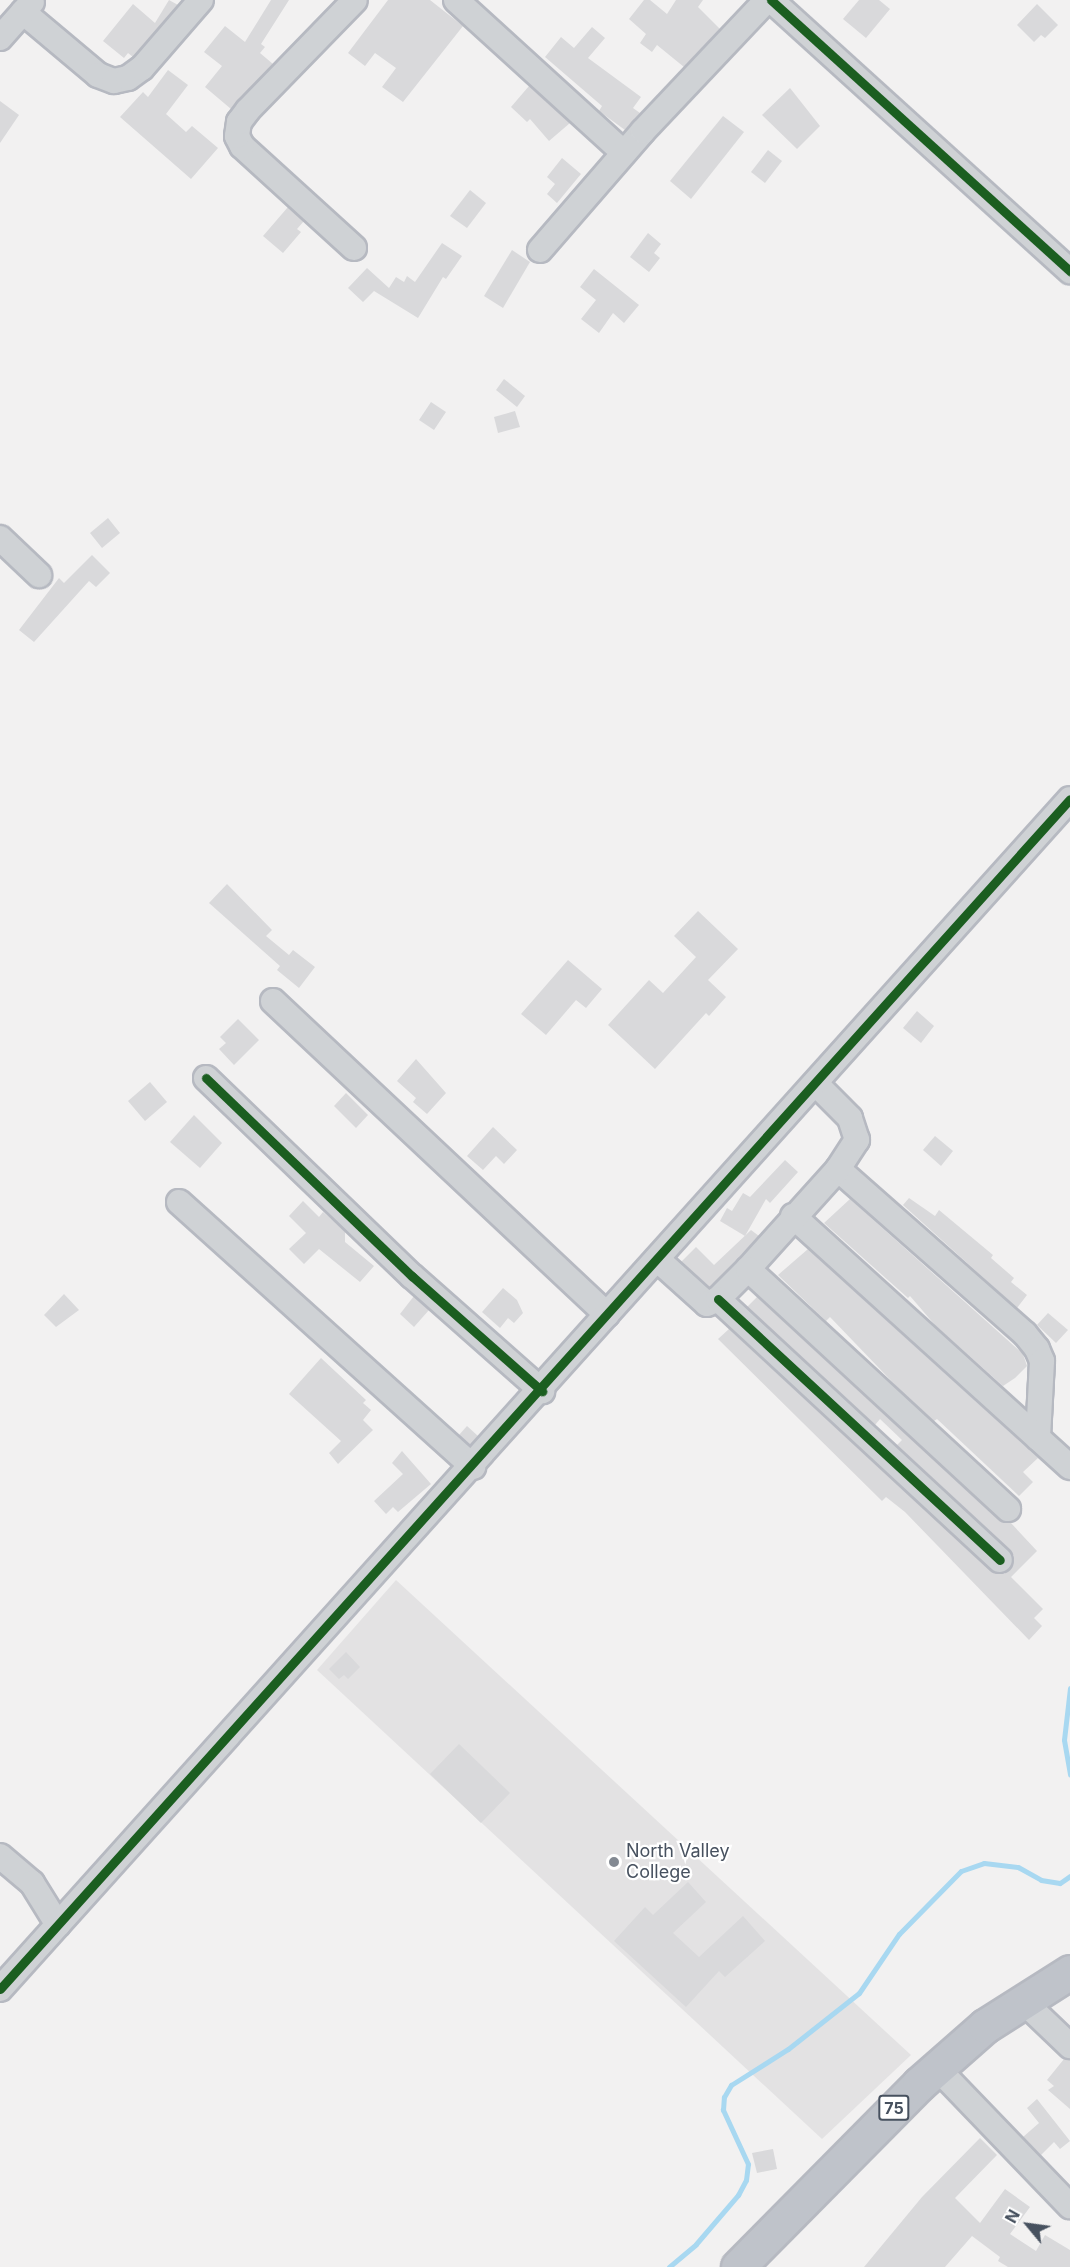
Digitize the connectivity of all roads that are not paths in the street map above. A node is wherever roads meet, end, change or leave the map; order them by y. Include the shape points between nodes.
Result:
1 (201, 0) edge
2 (355, 0) edge
3 (456, 0) edge
4 (767, 0) edge
5 (771, 0) edge
6 (28, 6) edge
7 (0, 38) edge
8 (624, 153) junction
9 (354, 248) dead end
10 (540, 250) dead end
11 (1070, 271) edge
12 (0, 538) edge
13 (39, 575) dead end
14 (1070, 799) edge
15 (273, 1001) dead end
16 (206, 1078) dead end
17 (815, 1083) junction
18 (838, 1169) junction
19 (179, 1202) dead end
20 (793, 1216) junction
21 (657, 1259) junction
22 (748, 1269) junction
23 (718, 1299) junction
24 (608, 1315) junction
25 (542, 1391) junction
26 (1038, 1438) junction
27 (473, 1467) junction
28 (1070, 1467) edge
29 (1008, 1509) dead end
30 (1000, 1560) dead end
31 (0, 1856) edge
32 (58, 1925) junction
33 (1070, 1972) edge
34 (0, 1989) edge
35 (1024, 2002) junction
36 (1070, 2046) edge
37 (937, 2068) junction
38 (1070, 2206) edge
39 (738, 2267) edge

1 - 6 street via 142,68 128,78 114,81 98,75
2 - 9 street via 248,110 239,122 237,136 242,146
3 - 8 street
4 - 8 street
5 - 11 street
6 - 7 street
8 - 10 street
12 - 13 street
14 - 17 street
15 - 24 street
16 - 25 street via 412,1276
17 - 18 street via 850,1118 856,1130 852,1152
17 - 21 street
18 - 20 street
18 - 26 street via 1025,1334 1037,1349 1042,1361
19 - 27 street
20 - 22 street
20 - 26 street
21 - 23 street via 703,1302
21 - 24 street
22 - 23 street
22 - 29 street
23 - 30 street
24 - 25 street
25 - 27 street
26 - 28 street
27 - 32 street
31 - 32 street via 32,1883
32 - 34 street
33 - 35 highway, 75
35 - 36 street
35 - 37 highway, 75 via 985,2026
37 - 38 street
37 - 39 highway, 75

